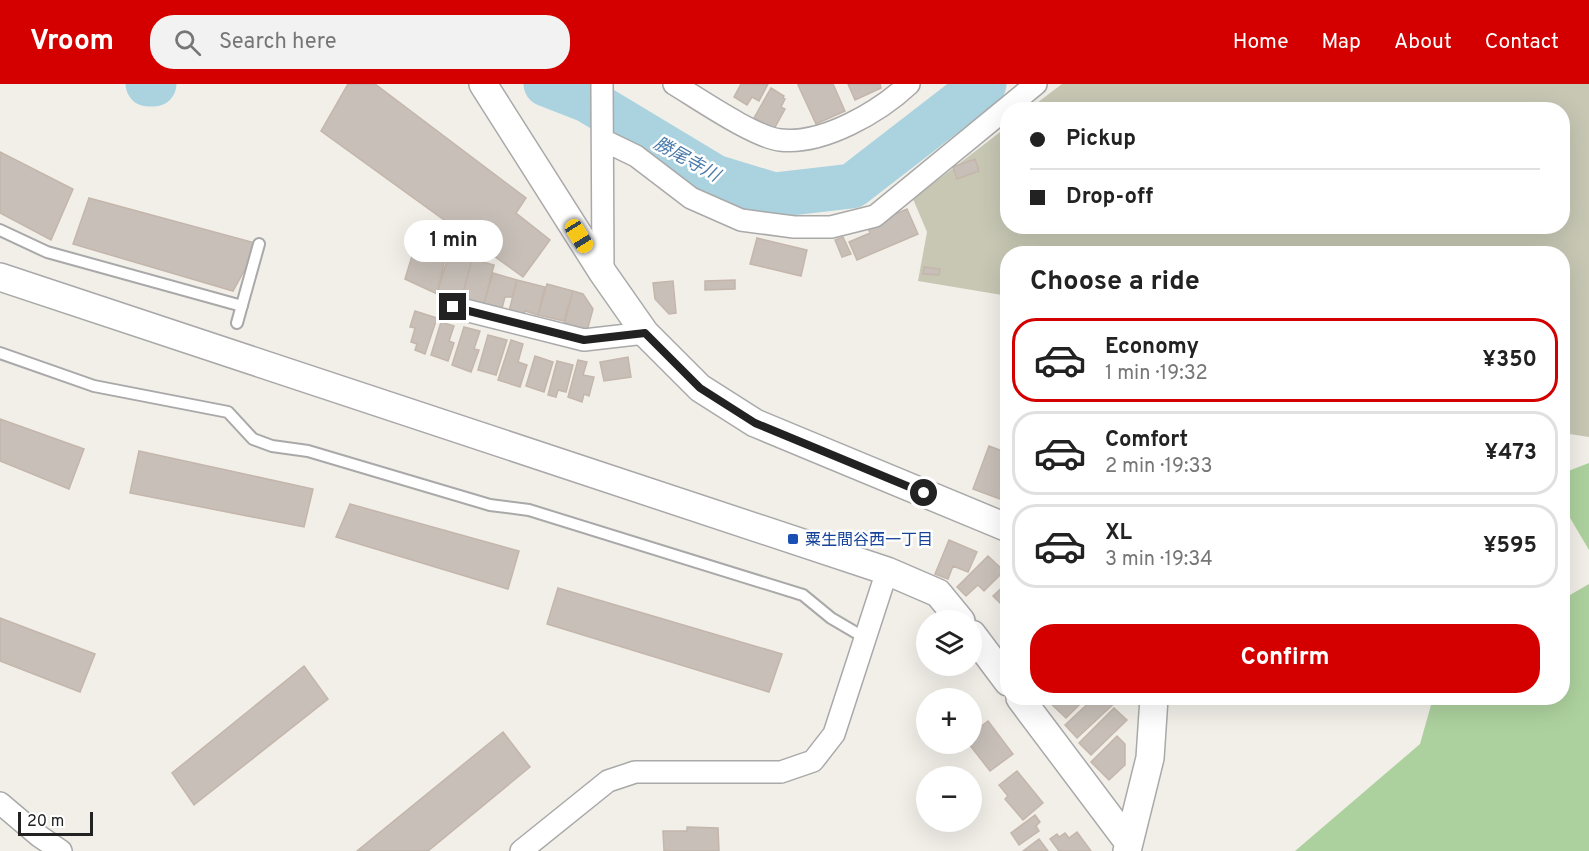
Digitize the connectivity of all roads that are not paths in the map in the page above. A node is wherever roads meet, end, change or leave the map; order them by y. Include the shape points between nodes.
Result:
1 (602, 84) edge
2 (674, 84) edge
3 (1036, 84) edge
4 (907, 85) edge
5 (484, 86) edge
6 (1014, 102) edge
7 (1000, 113) edge
8 (603, 140) junction
9 (0, 230) edge
10 (259, 244) dead end
11 (603, 273) junction
12 (0, 277) edge
13 (242, 306) junction
14 (453, 307) dead end
15 (237, 323) dead end
16 (645, 333) junction
17 (0, 353) edge
18 (1000, 525) edge
19 (887, 571) junction
20 (952, 610) edge
21 (865, 638) junction
22 (982, 647) edge
23 (1000, 671) edge
24 (1025, 705) edge
25 (1154, 705) edge
26 (0, 803) edge
27 (1128, 847) edge
28 (61, 851) edge
29 (521, 851) edge

1 - 8 street
2 - 4 street via 753,130 779,140 805,140 856,122
3 - 6 street
5 - 11 street
7 - 8 street via 874,216 831,227 741,220 691,198 636,156
8 - 11 street
9 - 13 lane via 47,252
10 - 13 lane
11 - 16 street
12 - 19 street
13 - 15 lane
14 - 16 street via 584,340
16 - 18 street via 700,388 755,423
17 - 21 lane via 94,386 228,412 254,439 272,446 308,451 490,505 529,510 803,595
19 - 20 street via 938,594
19 - 21 street
21 - 29 street via 834,734 813,761 781,772 635,772 608,781
22 - 23 street
24 - 27 street
25 - 27 street via 1150,758
26 - 28 street

